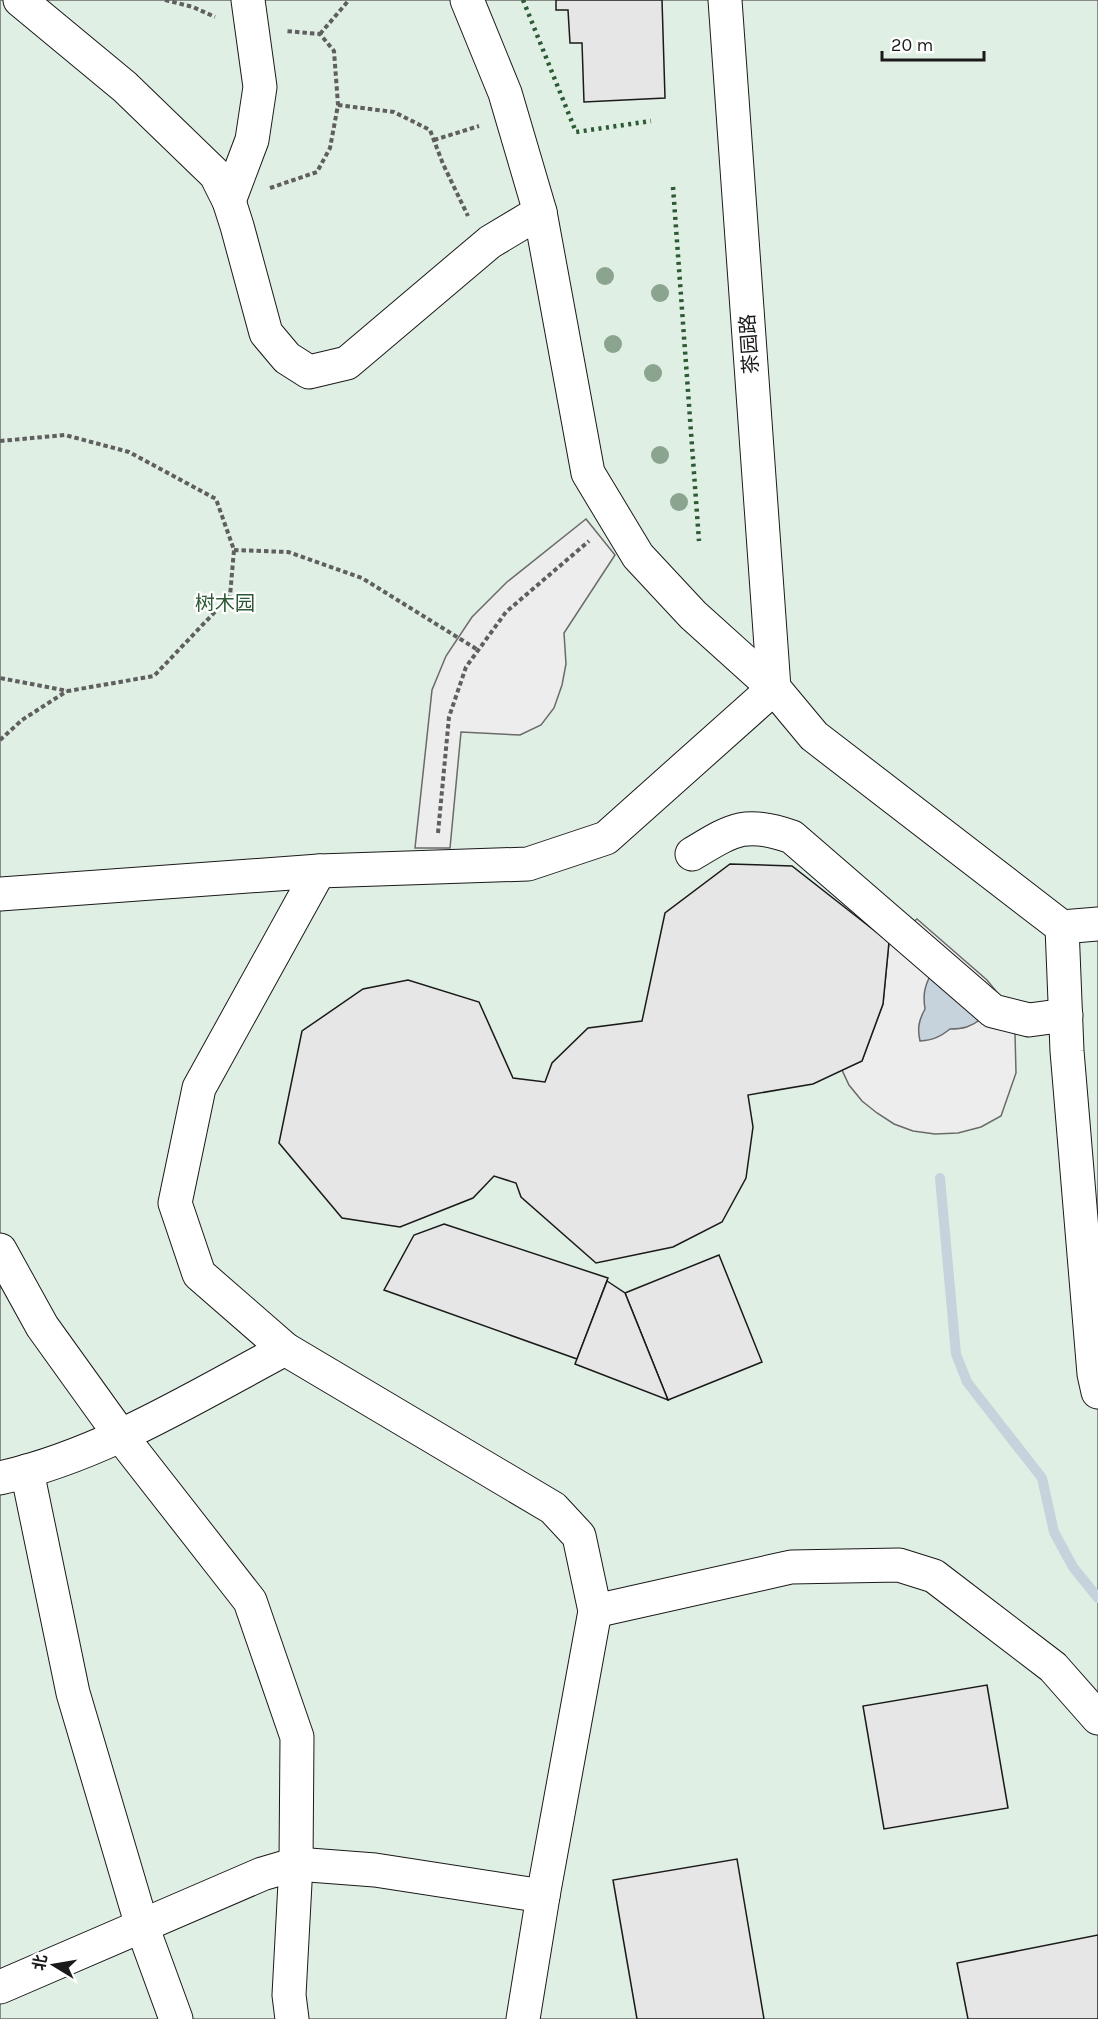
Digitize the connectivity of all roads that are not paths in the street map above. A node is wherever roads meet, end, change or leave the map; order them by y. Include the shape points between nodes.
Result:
1 (20, 0) edge
2 (248, 0) edge
3 (467, 0) edge
4 (725, 0) edge
5 (229, 201) junction
6 (540, 212) junction
7 (774, 688) junction
8 (692, 854) dead end
9 (319, 870) junction
10 (0, 894) edge
11 (1098, 924) edge
12 (1062, 927) junction
13 (1066, 1015) junction
14 (0, 1250) edge
15 (285, 1349) junction
16 (1098, 1392) edge
17 (121, 1436) junction
18 (14, 1474) edge
19 (595, 1611) junction
20 (1098, 1718) edge
21 (296, 1864) junction
22 (543, 1896) junction
23 (142, 1926) junction
24 (0, 1988) edge
25 (176, 2019) edge
26 (292, 2019) edge
27 (523, 2019) edge

1 - 5 lane via 125,87 216,175
2 - 5 lane via 260,87 252,140
3 - 6 lane via 505,93
4 - 7 lane, 茶园路
5 - 6 lane via 266,333 287,358 309,372 347,363 490,242
6 - 7 lane via 588,473 638,556 693,615
7 - 9 lane via 606,838 528,864
7 - 12 lane via 814,736
8 - 13 lane via 731,831 767,828 792,837 993,1011 1029,1020
9 - 10 lane
9 - 15 lane via 199,1088 175,1203 199,1274
11 - 12 lane
12 - 13 lane
13 - 16 lane via 1089,1324
14 - 17 lane via 42,1326
15 - 17 lane
15 - 19 lane via 553,1508 579,1536
17 - 18 lane
17 - 21 lane via 250,1601 297,1737
18 - 23 lane
19 - 20 lane via 791,1567 899,1565 934,1576 1035,1653 1053,1667
19 - 22 lane
21 - 22 lane via 375,1870
21 - 23 lane via 262,1874
21 - 26 lane via 289,1995
22 - 27 lane
23 - 24 lane
23 - 25 lane

